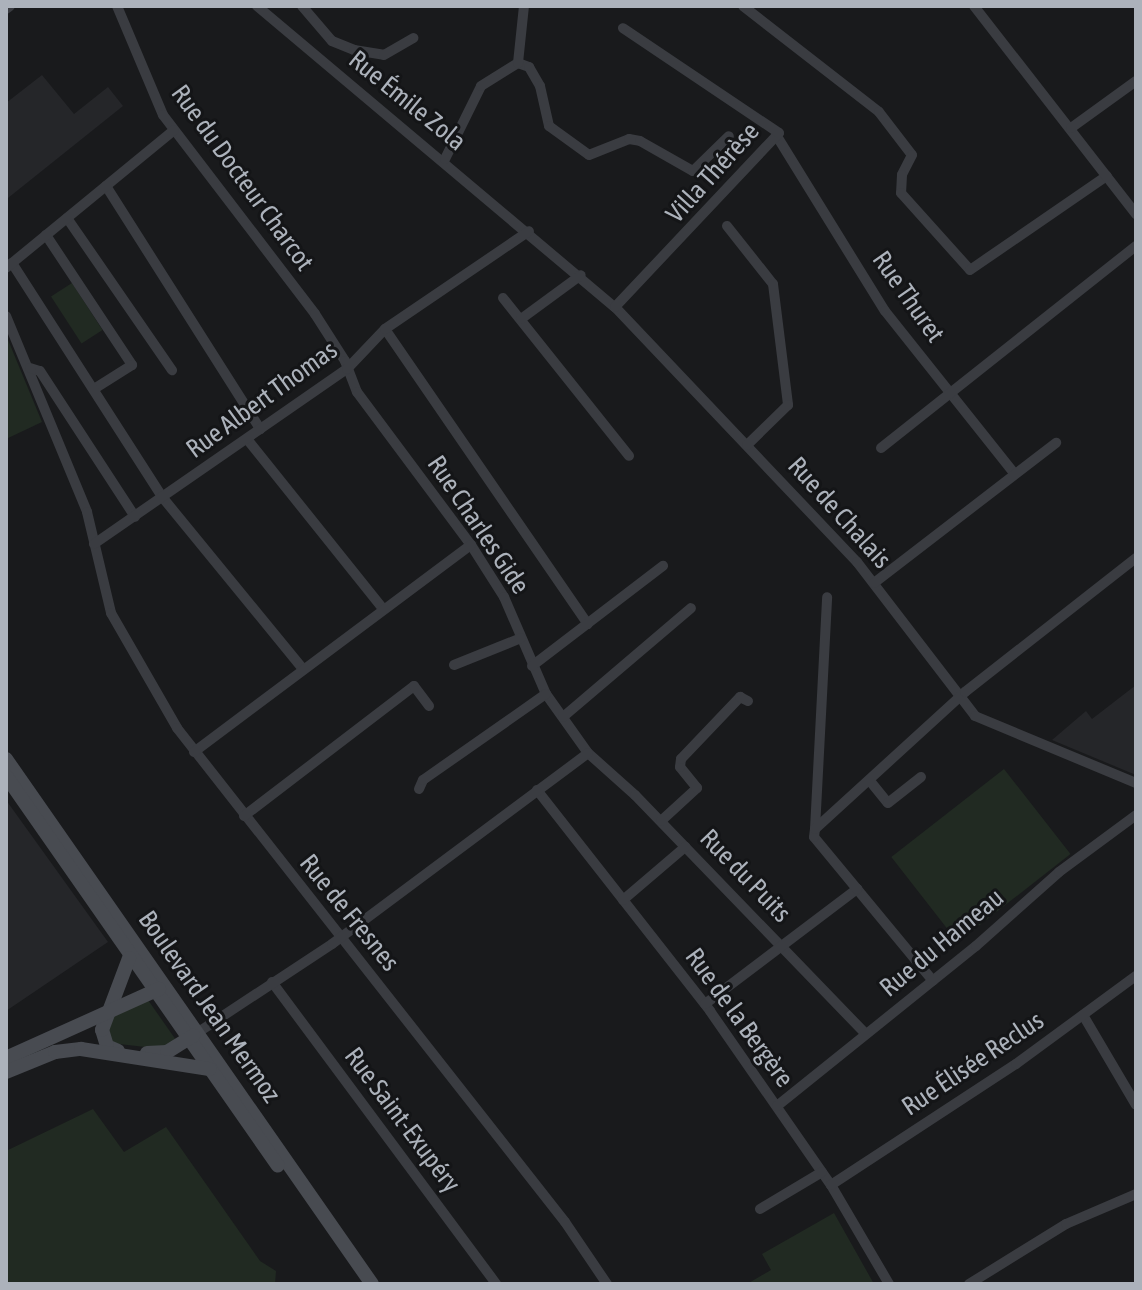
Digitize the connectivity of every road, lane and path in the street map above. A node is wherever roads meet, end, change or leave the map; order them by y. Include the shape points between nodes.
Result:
1 (117, 6) edge
2 (257, 6) edge
3 (302, 6) edge
4 (524, 6) edge
5 (743, 6) edge
6 (974, 6) edge
7 (623, 28) dead end
8 (414, 38) dead end
9 (518, 63) junction
10 (1136, 81) edge
11 (1071, 128) junction
12 (174, 130) junction
13 (729, 136) dead end
14 (778, 138) junction
15 (445, 159) junction
16 (1107, 176) junction
17 (106, 186) junction
18 (1132, 198) edge
19 (1136, 214) edge
20 (67, 218) junction
21 (727, 226) dead end
22 (529, 231) junction
23 (46, 235) junction
24 (1136, 246) edge
25 (9, 265) edge
26 (581, 275) junction
27 (503, 298) dead end
28 (615, 307) junction
29 (6, 316) edge
30 (521, 319) junction
31 (385, 329) junction
32 (30, 368) junction
33 (347, 369) junction
34 (172, 370) dead end
35 (94, 389) junction
36 (949, 391) junction
37 (260, 429) junction
38 (247, 439) junction
39 (1056, 443) dead end
40 (747, 445) junction
41 (881, 448) dead end
42 (629, 456) dead end
43 (1013, 472) junction
44 (163, 498) junction
45 (135, 517) junction
46 (471, 545) junction
47 (95, 546) junction
48 (1136, 558) edge
49 (663, 566) dead end
50 (874, 583) junction
51 (827, 597) dead end
52 (691, 608) dead end
53 (383, 609) junction
54 (588, 624) junction
55 (521, 638) junction
56 (454, 665) dead end
57 (532, 666) junction
58 (303, 669) junction
59 (546, 694) junction
60 (961, 698) junction
61 (748, 701) dead end
62 (429, 706) dead end
63 (563, 717) junction
64 (194, 752) junction
65 (588, 753) junction
66 (6, 759) edge
67 (6, 776) edge
68 (921, 777) dead end
69 (870, 781) junction
70 (1136, 783) edge
71 (419, 789) dead end
72 (537, 790) junction
73 (1136, 815) edge
74 (244, 816) junction
75 (661, 821) junction
76 (815, 829) junction
77 (685, 847) junction
78 (857, 889) junction
79 (623, 900) junction
80 (341, 938) junction
81 (783, 947) junction
82 (129, 958) junction
83 (1136, 976) edge
84 (933, 981) junction
85 (272, 982) junction
86 (151, 990) junction
87 (175, 1001) junction
88 (705, 1004) junction
89 (109, 1011) junction
90 (1083, 1015) junction
91 (866, 1034) junction
92 (192, 1036) junction
93 (128, 1055) junction
94 (6, 1058) edge
95 (209, 1069) junction
96 (6, 1072) edge
97 (1136, 1105) edge
98 (777, 1106) junction
99 (822, 1172) junction
100 (831, 1185) junction
101 (1136, 1194) edge
102 (760, 1209) dead end
103 (361, 1284) edge
104 (372, 1284) edge
105 (496, 1284) edge
106 (607, 1284) edge
107 (889, 1284) edge
108 (969, 1284) edge

1 - 12 street, Rue du Docteur Charcot via 147,84
2 - 15 street, Rue Émile Zola
3 - 8 street via 332,41 354,50 384,55
4 - 9 street
5 - 16 street via 879,112 912,155 902,175 901,193 970,270
6 - 11 street
7 - 14 street, Villa Thérèse via 710,83 779,133
9 - 13 street via 529,67 540,86 549,126 589,155 629,139 693,171
9 - 15 street via 481,86
10 - 11 street
11 - 16 street
12 - 17 street
12 - 33 street, Rue du Docteur Charcot via 315,314
14 - 28 street, Villa Thérèse
14 - 36 street, Rue Thuret via 885,311
15 - 22 street, Rue Émile Zola
16 - 18 street
17 - 20 street
17 - 37 street
18 - 19 street
20 - 23 street
20 - 34 street
21 - 40 street via 773,284 788,405
22 - 26 street, Rue de Chalais
22 - 31 street, Rue Albert Thomas
23 - 25 street
23 - 35 street via 132,365
24 - 36 street
25 - 35 street
26 - 28 street, Rue de Chalais
26 - 30 street
27 - 30 street
28 - 40 street, Rue de Chalais
29 - 32 street
30 - 42 street
31 - 33 street, Rue Albert Thomas
31 - 54 street
32 - 45 street via 40,371
32 - 47 street, Rue de Fresnes
33 - 37 street, Rue Albert Thomas
33 - 46 street, Rue Charles Gide via 357,392
35 - 44 street
36 - 41 street
36 - 43 street, Rue Thuret
37 - 38 street, Rue Albert Thomas
38 - 44 street, Rue Albert Thomas
38 - 53 street
39 - 43 street
40 - 50 street, Rue de Chalais
43 - 50 street
44 - 45 street, Rue Albert Thomas
44 - 58 street
45 - 47 street, Rue Albert Thomas
46 - 53 street
46 - 55 street, Rue Charles Gide via 504,597
47 - 64 street, Rue de Fresnes via 111,613
48 - 60 street via 1047,624
49 - 54 street
50 - 60 street, Rue de Chalais
51 - 76 street
52 - 63 street
53 - 58 street
54 - 57 street
55 - 56 street
55 - 57 street, Rue Charles Gide
57 - 59 street, Rue Charles Gide
58 - 64 street
59 - 63 street, Rue Charles Gide
59 - 71 street via 423,780
60 - 69 street
60 - 70 street, Rue de Chalais via 981,721
61 - 75 street via 740,697 681,759 680,767 697,788
62 - 74 street via 414,686
63 - 65 street, Rue Charles Gide
64 - 74 street, Rue de Fresnes
65 - 72 street
65 - 75 street, Rue du Puits
66 - 87 main road, Boulevard Jean Mermoz
67 - 82 main road, Boulevard Jean Mermoz
68 - 69 street via 888,803
69 - 76 street
72 - 79 street, Rue de la Bergère
72 - 80 street
73 - 84 street, Rue du Hameau via 1059,872
74 - 80 street, Rue de Fresnes
75 - 77 street, Rue du Puits
76 - 78 street via 814,837
77 - 79 street
77 - 81 street, Rue du Puits
78 - 81 street
78 - 84 street
79 - 88 street, Rue de la Bergère
80 - 85 street
80 - 106 street, Rue de Fresnes via 565,1222
81 - 88 street
81 - 91 street, Rue du Puits
82 - 86 main road, Boulevard Jean Mermoz
82 - 89 main road
83 - 90 street, Rue Élisée Reclus
84 - 91 street, Rue du Hameau
85 - 92 street
85 - 105 street, Rue Saint-Exupéry
86 - 87 main road via 160,989
86 - 89 main road
86 - 92 main road, Boulevard Jean Mermoz
87 - 92 main road, Boulevard Jean Mermoz
88 - 98 street, Rue de la Bergère
89 - 93 main road via 103,1040
89 - 94 main road
90 - 97 street
90 - 100 street, Rue Élisée Reclus
91 - 98 street, Rue du Hameau
92 - 93 main road via 167,1052
92 - 95 main road, Boulevard Jean Mermoz
92 - 104 main road, Boulevard Jean Mermoz
93 - 95 main road
93 - 96 main road via 67,1049
95 - 103 main road, Boulevard Jean Mermoz
98 - 99 street, Rue de la Bergère
99 - 100 street, Rue de la Bergère
99 - 102 street
100 - 107 street, Rue de la Bergère
101 - 108 street via 1066,1224

